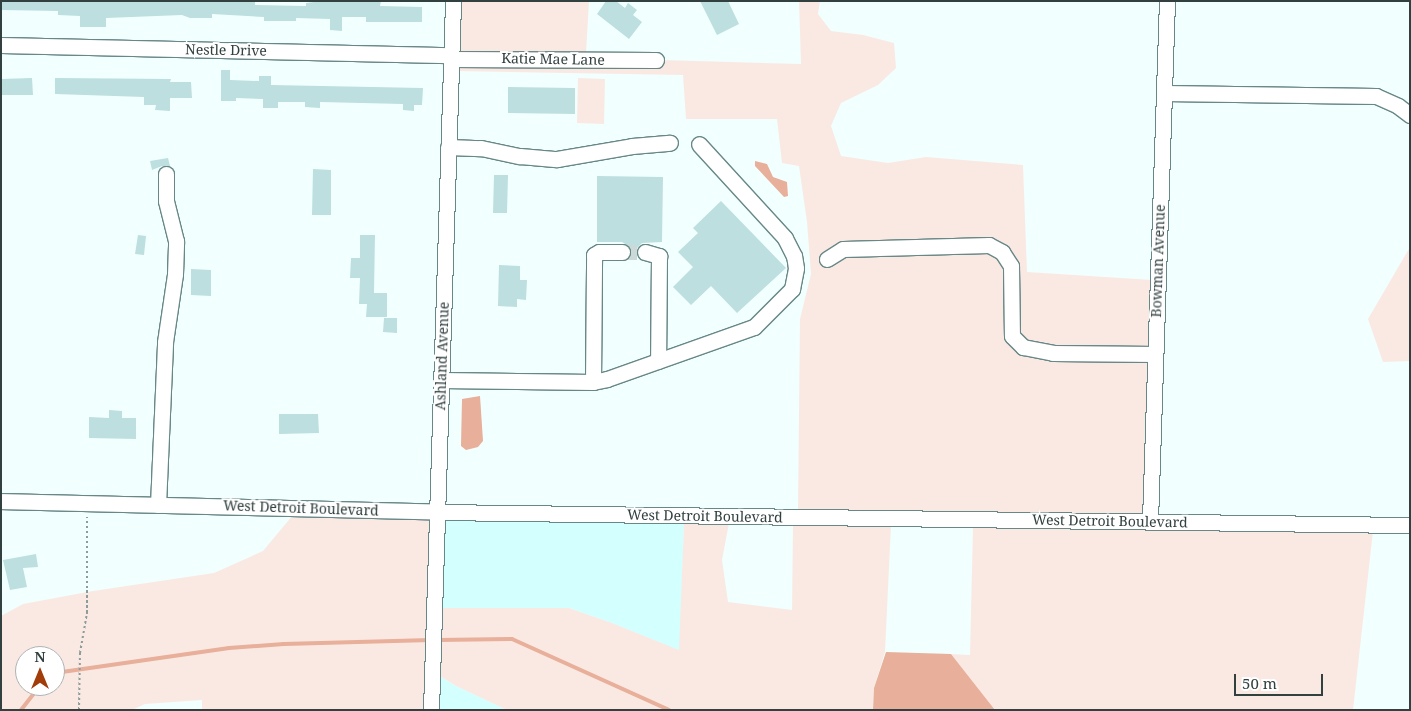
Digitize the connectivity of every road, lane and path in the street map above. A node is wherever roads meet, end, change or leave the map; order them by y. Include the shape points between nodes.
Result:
1 (453, 1) edge
2 (1167, 1) edge
3 (1, 45) edge
4 (451, 57) junction
5 (656, 60) dead end
6 (1164, 93) junction
7 (1410, 115) edge
8 (670, 143) dead end
9 (699, 144) dead end
10 (448, 147) junction
11 (166, 174) dead end
12 (622, 252) tunnel mouth
13 (645, 252) dead end
14 (827, 259) dead end
15 (1155, 354) junction
16 (658, 362) junction
17 (442, 380) junction
18 (593, 382) junction
19 (1, 501) edge
20 (158, 505) junction
21 (87, 512) dead end
22 (438, 512) junction
23 (1150, 521) junction
24 (1410, 525) edge
25 (79, 710) edge
26 (431, 710) edge

1 - 4 street, Ashland Avenue
2 - 6 street, Bowman Avenue
3 - 4 street, Nestle Drive
4 - 5 street, Katie Mae Lane
4 - 10 street, Ashland Avenue
6 - 7 street via 1376,96
6 - 15 street, Bowman Avenue
8 - 10 street via 557,159 481,148
9 - 16 street via 786,238 794,256 796,279 792,289 754,327
10 - 17 street, Ashland Avenue
11 - 20 street via 166,201 176,241 175,274 165,342
12 - 18 street via 594,255
13 - 16 street via 659,256
14 - 15 street via 843,249 989,245 1002,252 1012,266 1012,336 1023,347 1053,353
15 - 23 street, Bowman Avenue
16 - 18 street
17 - 18 street
17 - 22 street, Ashland Avenue
19 - 20 street, West Detroit Boulevard
20 - 22 street, West Detroit Boulevard
21 - 25 path via 88,604 80,653
22 - 23 street, West Detroit Boulevard
22 - 26 street, Ashland Avenue
23 - 24 street, West Detroit Boulevard

